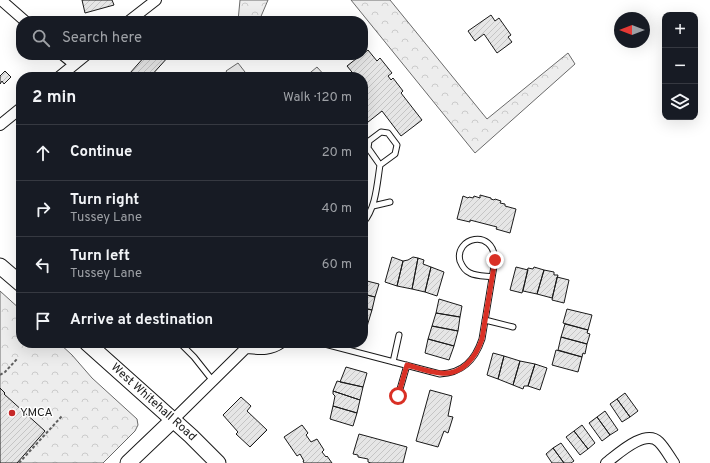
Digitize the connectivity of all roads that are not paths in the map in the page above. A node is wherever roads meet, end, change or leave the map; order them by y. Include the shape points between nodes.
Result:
1 (1, 0) edge
2 (156, 0) edge
3 (19, 16) edge
4 (135, 16) edge
5 (69, 60) edge
6 (79, 60) edge
7 (74, 64) junction
8 (65, 72) edge
9 (16, 112) edge
10 (0, 125) edge
11 (380, 165) junction
12 (390, 202) dead end
13 (373, 206) junction
14 (368, 214) edge
15 (0, 266) edge
16 (492, 277) junction
17 (16, 280) edge
18 (485, 320) junction
19 (512, 327) dead end
20 (399, 335) dead end
21 (93, 348) edge
22 (185, 348) edge
23 (243, 348) edge
24 (262, 348) edge
25 (273, 348) edge
26 (338, 348) edge
27 (393, 362) junction
28 (407, 365) junction
29 (213, 381) junction
30 (398, 396) dead end
31 (173, 420) junction
32 (128, 463) edge
33 (218, 463) edge
34 (606, 463) edge
35 (674, 463) edge

1 - 3 street
2 - 4 street
5 - 7 street
6 - 7 street
7 - 8 street
9 - 10 street
11 - 11 lane via 395,154 397,145 388,133 381,132 369,141 368,148
11 - 13 lane
12 - 13 lane
13 - 14 lane
15 - 17 main road
16 - 16 lane via 495,260 492,246 481,239 469,241 461,249 461,264 470,273
16 - 18 lane
18 - 19 lane
18 - 28 lane via 479,349 470,362 457,371 440,374
20 - 27 lane
21 - 31 main road, West Whitehall Road
22 - 29 lane
23 - 29 street
24 - 25 street
26 - 27 lane
27 - 28 lane
28 - 30 lane
29 - 31 street
31 - 32 main road
31 - 33 main road, West Whitehall Road
34 - 35 street via 637,440 648,438 658,441

